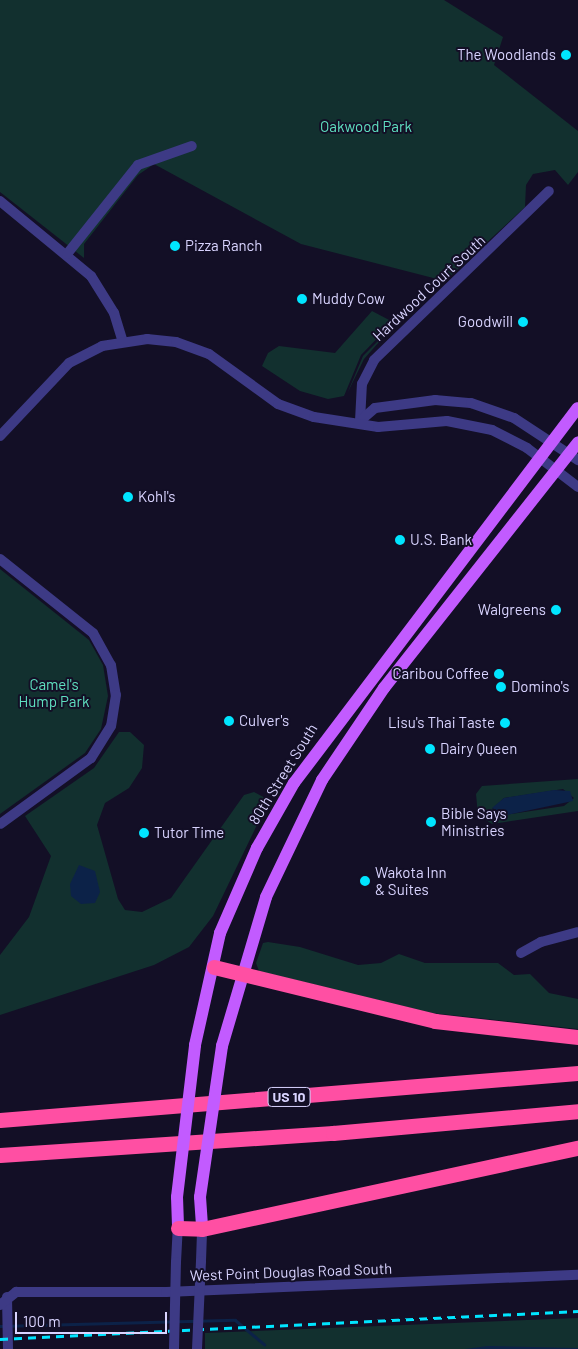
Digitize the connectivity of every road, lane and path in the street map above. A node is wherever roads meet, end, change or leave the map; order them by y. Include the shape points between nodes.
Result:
1 (192, 146) dead end
2 (549, 192) dead end
3 (0, 201) edge
4 (68, 254) junction
5 (122, 340) junction
6 (578, 408) edge
7 (360, 421) junction
8 (0, 436) edge
9 (552, 441) junction
10 (578, 442) edge
11 (574, 457) edge
12 (540, 458) junction
13 (556, 471) junction
14 (578, 487) edge
15 (0, 559) edge
16 (0, 824) edge
17 (578, 932) edge
18 (521, 954) dead end
19 (214, 967) junction
20 (241, 974) junction
21 (578, 1037) edge
22 (578, 1074) edge
23 (578, 1111) edge
24 (0, 1120) edge
25 (578, 1148) edge
26 (0, 1155) edge
27 (178, 1228) junction
28 (202, 1229) junction
29 (578, 1275) edge
30 (7, 1297) junction
31 (0, 1305) edge
32 (8, 1349) edge
33 (174, 1349) edge
34 (197, 1349) edge

1 - 4 street via 138,165
2 - 7 street, Hardwood Court South via 374,360 362,384
3 - 4 street
4 - 5 street via 103,293
5 - 7 street via 162,340 192,347 227,365 290,410 325,420
5 - 8 street via 84,354 63,367
6 - 9 main road, 80th Street South
7 - 9 street via 375,408 462,402 514,418
7 - 12 street via 378,428 429,421 474,425 500,433
9 - 11 street
9 - 12 main road, 80th Street South
10 - 11 main road
11 - 13 main road
12 - 13 street
12 - 19 main road, 80th Street South via 294,783 241,883 214,952
13 - 14 street
13 - 20 main road via 384,688 332,763 280,863
15 - 16 street via 96,636 112,669 116,699 107,735 91,758
17 - 18 street via 541,942
19 - 20 highway
19 - 27 main road, 80th Street South, bridge via 195,1045 177,1197
20 - 21 highway via 435,1021
20 - 28 main road, bridge via 222,1046 200,1197
22 - 24 highway, US 10
23 - 26 highway via 333,1134
25 - 28 highway
27 - 28 highway
27 - 33 street, bridge
28 - 34 street, bridge
29 - 30 street, West Point Douglas Road South via 166,1292 16,1292
30 - 31 street
30 - 32 street

